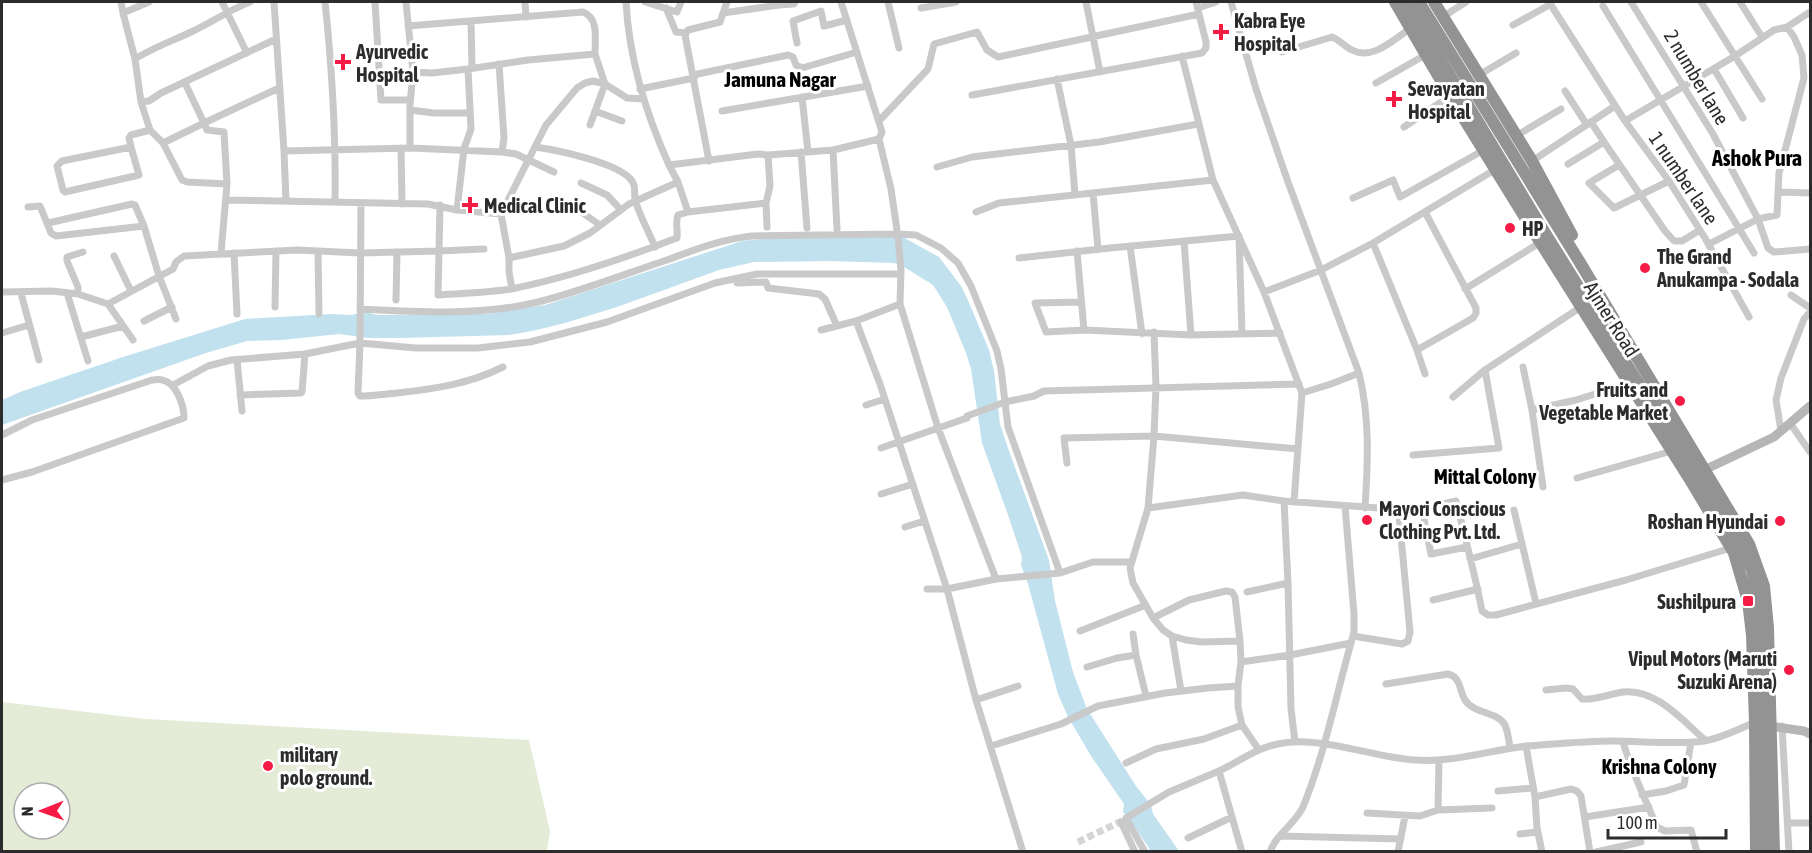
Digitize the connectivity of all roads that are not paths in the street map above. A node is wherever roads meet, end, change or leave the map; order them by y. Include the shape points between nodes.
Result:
1 (121, 2) edge
2 (149, 2) edge
3 (222, 2) edge
4 (250, 2) edge
5 (274, 2) edge
6 (325, 2) edge
7 (375, 2) edge
8 (405, 2) edge
9 (525, 2) edge
10 (626, 2) edge
11 (645, 2) edge
12 (681, 2) edge
13 (728, 2) edge
14 (795, 2) edge
15 (841, 2) edge
16 (888, 2) edge
17 (956, 2) edge
18 (1086, 2) edge
19 (1216, 2) edge
20 (1231, 2) edge
21 (1395, 2) edge
22 (1406, 2) edge
23 (1419, 2) edge
24 (1434, 2) edge
25 (1466, 2) edge
26 (1631, 2) edge
27 (1701, 2) edge
28 (1740, 2) edge
29 (1550, 3) edge
30 (1603, 6) dead end
31 (666, 8) junction
32 (921, 8) dead end
33 (1198, 8) edge
34 (227, 12) junction
35 (1810, 12) edge
36 (123, 13) junction
37 (723, 13) junction
38 (1444, 16) junction
39 (526, 17) junction
40 (847, 20) junction
41 (471, 21) junction
42 (1513, 25) dead end
43 (408, 26) junction
44 (1786, 27) junction
45 (1411, 28) junction
46 (686, 33) junction
47 (1092, 36) junction
48 (1762, 37) junction
49 (276, 39) junction
50 (797, 44) dead end
51 (899, 48) dead end
52 (857, 52) junction
53 (1282, 52) dead end
54 (247, 53) junction
55 (1516, 53) dead end
56 (595, 54) junction
57 (1426, 54) junction
58 (1182, 56) junction
59 (1735, 56) junction
60 (135, 59) junction
61 (500, 64) junction
62 (470, 68) junction
63 (1714, 69) junction
64 (413, 72) junction
65 (1100, 72) junction
66 (1479, 75) junction
67 (694, 76) junction
68 (1057, 79) junction
69 (185, 83) junction
70 (1376, 83) dead end
71 (605, 84) junction
72 (868, 86) junction
73 (1684, 87) junction
74 (279, 88) junction
75 (640, 89) junction
76 (1565, 91) dead end
77 (972, 95) dead end
78 (1450, 96) junction
79 (802, 97) junction
80 (643, 99) junction
81 (1762, 99) dead end
82 (410, 100) junction
83 (1660, 101) junction
84 (141, 102) junction
85 (1615, 106) junction
86 (1561, 109) dead end
87 (410, 110) junction
88 (595, 111) junction
89 (722, 111) dead end
90 (470, 113) junction
91 (1743, 118) dead end
92 (622, 121) dead end
93 (879, 121) junction
94 (1625, 121) junction
95 (204, 123) junction
96 (1589, 123) junction
97 (1198, 124) junction
98 (590, 125) dead end
99 (1404, 127) dead end
100 (150, 130) junction
101 (1516, 136) junction
102 (879, 139) junction
103 (163, 142) junction
104 (1604, 142) junction
105 (1071, 145) junction
106 (130, 147) junction
107 (536, 147) junction
108 (401, 148) junction
109 (410, 148) junction
110 (464, 149) junction
111 (336, 150) junction
112 (833, 150) junction
113 (1484, 150) junction
114 (284, 151) junction
115 (502, 152) junction
116 (805, 152) junction
117 (768, 155) junction
118 (529, 160) junction
119 (709, 160) junction
120 (1532, 161) junction
121 (1568, 164) dead end
122 (669, 165) junction
123 (1619, 165) junction
124 (937, 167) dead end
125 (1496, 169) junction
126 (554, 172) dead end
127 (1213, 180) junction
128 (1669, 181) junction
129 (678, 182) junction
130 (581, 183) dead end
131 (227, 184) junction
132 (1778, 192) junction
133 (1094, 193) junction
134 (1810, 193) edge
135 (1075, 195) junction
136 (1642, 195) junction
137 (1353, 198) dead end
138 (226, 200) junction
139 (635, 200) junction
140 (286, 201) junction
141 (335, 201) junction
142 (361, 203) junction
143 (766, 203) junction
144 (402, 204) junction
145 (570, 204) dead end
146 (440, 205) junction
147 (28, 207) dead end
148 (457, 210) junction
149 (621, 210) junction
150 (688, 212) junction
151 (976, 212) dead end
152 (1425, 212) junction
153 (501, 214) junction
154 (1758, 219) junction
155 (48, 223) junction
156 (600, 225) junction
157 (144, 226) junction
158 (767, 226) dead end
159 (807, 228) dead end
160 (1739, 228) junction
161 (837, 229) dead end
162 (1700, 230) junction
163 (898, 235) junction
164 (1239, 236) junction
165 (1184, 241) junction
166 (1541, 242) junction
167 (1373, 243) junction
168 (1709, 244) junction
169 (1130, 246) junction
170 (655, 247) junction
171 (484, 249) dead end
172 (1098, 249) junction
173 (1810, 249) edge
174 (318, 250) junction
175 (276, 251) junction
176 (439, 251) junction
177 (1077, 251) junction
178 (83, 252) dead end
179 (397, 252) junction
180 (221, 253) junction
181 (234, 253) junction
182 (360, 253) junction
183 (1754, 253) dead end
184 (114, 256) dead end
185 (1577, 256) junction
186 (509, 258) junction
187 (1019, 258) dead end
188 (1321, 270) junction
189 (901, 272) junction
190 (159, 276) junction
191 (736, 283) dead end
192 (512, 289) junction
193 (1465, 289) junction
194 (131, 291) junction
195 (2, 292) edge
196 (1264, 292) junction
197 (21, 293) junction
198 (67, 293) junction
199 (78, 294) junction
200 (1791, 295) dead end
201 (396, 300) dead end
202 (1081, 302) junction
203 (108, 304) junction
204 (900, 304) junction
205 (172, 307) junction
206 (275, 307) dead end
207 (1581, 307) junction
208 (1810, 308) edge
209 (360, 311) junction
210 (1810, 312) edge
211 (237, 314) dead end
212 (319, 314) dead end
213 (1749, 316) dead end
214 (176, 319) dead end
215 (144, 321) dead end
216 (856, 321) junction
217 (29, 325) junction
218 (123, 326) junction
219 (837, 326) junction
220 (820, 330) dead end
221 (1084, 330) junction
222 (1154, 332) junction
223 (2, 333) edge
224 (1280, 333) junction
225 (1142, 334) junction
226 (1242, 334) junction
227 (1191, 335) junction
228 (81, 337) junction
229 (133, 340) dead end
230 (360, 343) junction
231 (1416, 350) junction
232 (305, 354) junction
233 (39, 360) dead end
234 (237, 360) junction
235 (88, 361) dead end
236 (503, 367) dead end
237 (1523, 367) dead end
238 (1485, 370) junction
239 (1359, 373) junction
240 (1425, 374) dead end
241 (1629, 383) junction
242 (1299, 384) junction
243 (172, 386) junction
244 (1156, 387) junction
245 (1302, 393) junction
246 (240, 395) junction
247 (1453, 397) dead end
248 (885, 399) junction
249 (1005, 402) junction
250 (866, 405) dead end
251 (1810, 406) edge
252 (1532, 410) junction
253 (242, 411) dead end
254 (1790, 423) junction
255 (938, 428) junction
256 (1781, 431) junction
257 (2, 435) edge
258 (1154, 436) junction
259 (899, 441) junction
260 (881, 447) dead end
261 (1298, 449) junction
262 (1672, 451) junction
263 (1810, 452) edge
264 (1413, 455) dead end
265 (1067, 462) dead end
266 (1704, 470) junction
267 (1577, 478) dead end
268 (1689, 478) junction
269 (2, 480) edge
270 (913, 484) junction
271 (1543, 487) dead end
272 (881, 495) dead end
273 (1284, 501) junction
274 (1294, 502) junction
275 (1345, 506) junction
276 (1148, 507) junction
277 (1365, 508) junction
278 (1514, 510) dead end
279 (924, 521) junction
280 (905, 527) dead end
281 (1522, 544) junction
282 (1467, 547) junction
283 (1731, 548) junction
284 (1470, 559) junction
285 (1131, 562) junction
286 (1060, 573) junction
287 (996, 579) junction
288 (1288, 583) junction
289 (927, 589) dead end
290 (948, 589) junction
291 (1478, 589) junction
292 (1247, 592) dead end
293 (1433, 600) dead end
294 (1536, 603) junction
295 (1146, 605) junction
296 (1153, 618) junction
297 (1080, 631) dead end
298 (1133, 634) dead end
299 (1172, 636) junction
300 (1352, 639) junction
301 (1240, 641) junction
302 (1136, 655) junction
303 (1290, 655) junction
304 (1241, 662) junction
305 (1087, 667) dead end
306 (1386, 684) dead end
307 (1018, 686) dead end
308 (1238, 687) junction
309 (1546, 690) dead end
310 (1181, 691) junction
311 (1146, 696) junction
312 (976, 700) junction
313 (1755, 722) junction
314 (1242, 725) junction
315 (1776, 726) junction
316 (1810, 734) edge
317 (1705, 740) junction
318 (1295, 742) junction
319 (1623, 742) junction
320 (1691, 742) junction
321 (1325, 744) junction
322 (991, 746) junction
323 (1526, 746) junction
324 (1510, 748) junction
325 (1259, 750) junction
326 (1439, 760) junction
327 (1126, 763) dead end
328 (1219, 771) junction
329 (1533, 788) junction
330 (1498, 791) dead end
331 (1642, 795) junction
332 (1535, 797) junction
333 (1649, 807) junction
334 (1492, 808) dead end
335 (1438, 810) junction
336 (1367, 813) dead end
337 (1405, 816) junction
338 (1232, 817) junction
339 (1585, 817) junction
340 (1123, 820) junction
341 (1788, 823) junction
342 (1810, 823) edge
343 (1537, 832) junction
344 (1520, 834) dead end
345 (1280, 836) junction
346 (1188, 838) dead end
347 (1401, 839) junction
348 (1641, 842) dead end
349 (1023, 852) edge
350 (1135, 852) edge
351 (1145, 852) edge
352 (1242, 852) edge
353 (1270, 852) edge
354 (1398, 852) edge
355 (1542, 852) edge
356 (1590, 852) edge
357 (1596, 852) edge
358 (1696, 852) edge
359 (1756, 852) edge
360 (1765, 852) edge
361 (1774, 852) edge
362 (1789, 852) edge

1 - 36 street
2 - 36 street
3 - 34 street
4 - 34 street
5 - 49 street
6 - 111 street
7 - 82 street via 381,100
8 - 43 street
9 - 39 street
10 - 75 street
11 - 31 street
12 - 31 street via 677,12
13 - 37 street
14 - 37 street
15 - 40 street
16 - 51 street
17 - 32 street
18 - 47 street
19 - 33 street
20 - 188 street via 1256,89
21 - 45 highway, Ajmer Road
22 - 360 highway, bridge via 1752,570 1758,600
23 - 185 highway
24 - 38 highway, Ajmer Road
25 - 38 street
26 - 73 street, 2 number lane
27 - 59 street
28 - 48 street
29 - 42 street
29 - 85 street
30 - 83 street
31 - 46 street via 676,32
33 - 47 street
33 - 58 street via 1206,48 1202,53
34 - 54 street
34 - 60 street
35 - 44 street
36 - 60 street
37 - 46 street via 720,22
38 - 66 highway, Ajmer Road
39 - 41 street
39 - 56 street via 583,12 590,15 594,21
40 - 50 street via 824,26 821,11 793,21
40 - 52 street
41 - 43 street
41 - 62 street
43 - 64 street
44 - 48 street
44 - 132 street via 1802,55 1804,78 1779,173
45 - 53 street via 1375,52 1354,52 1332,37
45 - 57 highway, Ajmer Road
46 - 67 street
47 - 65 street
47 - 93 street via 998,57 987,50 977,32 934,44 928,69
48 - 59 street
49 - 54 street
49 - 74 street
52 - 67 street via 802,68 788,55
52 - 72 street
54 - 69 street
55 - 66 street
56 - 61 street
56 - 71 street
57 - 70 street
57 - 78 highway, Ajmer Road
58 - 65 street
58 - 97 street
59 - 63 street
59 - 81 street
60 - 84 street
61 - 62 street
61 - 115 street
62 - 64 street
62 - 90 street
63 - 73 street
63 - 91 street
64 - 82 street
65 - 68 street
66 - 101 highway, Ajmer Road
67 - 75 street
67 - 119 street
68 - 77 street
68 - 105 street
69 - 84 street
69 - 95 street
71 - 80 street via 627,98
71 - 88 street
71 - 107 street via 593,81 577,88 546,125
72 - 79 street
72 - 93 street
73 - 83 street
73 - 154 street, 2 number lane
74 - 95 street
74 - 114 street
75 - 80 street
76 - 96 street
78 - 99 street
78 - 113 highway, Ajmer Road
79 - 89 street
79 - 116 street
80 - 122 street
82 - 87 street
83 - 94 street
83 - 160 street
84 - 100 street
85 - 94 street, 1 number lane
85 - 96 street
86 - 101 street
87 - 90 street
87 - 109 street
88 - 92 street
88 - 98 street
90 - 110 street via 471,129
93 - 102 street
94 - 128 street, 1 number lane
95 - 103 street
95 - 131 street via 207,130 224,132
96 - 104 street
96 - 120 street
97 - 105 street
97 - 127 street
100 - 103 street
100 - 106 street via 131,135
101 - 120 highway, Ajmer Road
102 - 112 street
102 - 163 street
103 - 131 street via 182,180
104 - 121 street
104 - 123 street
105 - 124 street via 983,156
105 - 135 street
106 - 106 street via 62,161 57,166 63,190 139,175
107 - 118 street
107 - 139 street via 579,156 628,177 634,183
108 - 109 street
108 - 111 street
108 - 144 street
109 - 110 street
110 - 115 street
110 - 148 street
111 - 114 street
111 - 141 street
112 - 116 street
112 - 161 street
113 - 125 highway, Ajmer Road
113 - 137 street via 1400,196 1393,180
114 - 140 street
115 - 118 street
116 - 117 street
116 - 159 street
117 - 119 street
117 - 143 street via 770,186
118 - 126 street
118 - 153 street
119 - 122 street
120 - 185 highway, Ajmer Road via 1580,249
122 - 129 street
123 - 136 street
123 - 136 street via 1590,185 1615,208
125 - 152 street
125 - 166 highway, Ajmer Road
127 - 133 street
127 - 164 street
128 - 136 street
128 - 162 street, 1 number lane
129 - 139 street
129 - 150 street
130 - 149 street via 607,195
131 - 138 street
132 - 134 street
132 - 154 street via 1776,216
133 - 135 street
133 - 172 street
135 - 151 street via 999,203
136 - 162 street via 1674,241 1682,241
138 - 140 street
138 - 180 street
139 - 149 street
139 - 170 street
140 - 141 street
141 - 142 street
142 - 144 street
142 - 182 street
143 - 150 street
143 - 158 street
144 - 146 street
145 - 156 street
146 - 148 street
146 - 176 street
147 - 155 street via 40,206
148 - 153 street
149 - 156 street
150 - 170 street via 677,217 677,238
152 - 167 street
152 - 193 street
153 - 186 street
154 - 160 street
154 - 173 street, 2 number lane via 1771,251
155 - 157 street via 56,237
155 - 157 street via 132,204
156 - 186 street via 564,246
157 - 190 street
160 - 168 street
160 - 183 street
162 - 168 street, 1 number lane
163 - 189 street
163 - 209 street via 738,237 538,302 450,312
163 - 249 street via 928,240 947,252 961,268 997,351
164 - 165 street
164 - 196 street
164 - 226 street
165 - 169 street
165 - 227 street
166 - 193 street
166 - 207 highway, Ajmer Road
167 - 188 street
167 - 231 street
168 - 213 street, 1 number lane
169 - 172 street
169 - 225 street
170 - 192 street
171 - 176 street
172 - 177 street
174 - 175 street
174 - 182 street
174 - 212 street
175 - 181 street
175 - 206 street
176 - 179 street
176 - 192 street via 438,295
177 - 187 street
177 - 202 street
178 - 199 street via 67,257
179 - 182 street
179 - 201 street
180 - 181 street
180 - 190 street via 184,256 173,269
181 - 211 street
182 - 209 street
184 - 194 street
185 - 266 highway, Ajmer Road
186 - 192 street
188 - 196 street
188 - 239 street
189 - 204 street
189 - 230 street via 757,274 715,283 607,322 530,342 454,348
190 - 194 street
190 - 205 street
191 - 219 street via 766,282 768,288 819,294
193 - 231 street via 1476,308 1473,318
194 - 203 street
195 - 197 street
196 - 224 street
197 - 198 street
197 - 217 street
198 - 199 street
198 - 228 street
199 - 203 street
200 - 208 street
202 - 221 street
202 - 221 street via 1035,303 1046,332
203 - 218 street
204 - 216 street
204 - 255 street
205 - 214 street
205 - 215 street
207 - 238 street
207 - 241 highway, Ajmer Road
209 - 230 street
210 - 256 street via 1781,378 1776,400
216 - 219 street
216 - 248 street
217 - 223 street
217 - 233 street
218 - 228 street
218 - 229 street
219 - 220 street
221 - 225 street
222 - 225 street
222 - 227 street
222 - 244 street
224 - 226 street
224 - 242 street
226 - 227 street
228 - 235 street
230 - 232 street
230 - 236 street via 360,396 462,383
231 - 240 street
232 - 234 street
232 - 246 street via 302,392
234 - 243 street via 208,366
234 - 246 street
237 - 252 street
238 - 247 street
238 - 264 street via 1499,448
239 - 245 street
239 - 277 street via 1367,425
241 - 252 street
241 - 262 highway, Ajmer Road
242 - 244 street
242 - 245 street
243 - 257 street via 164,380 152,380 32,420
243 - 269 street via 181,401 184,418
244 - 249 street via 1044,391
244 - 258 street
245 - 261 street
246 - 253 street
248 - 250 street
248 - 259 street
249 - 255 street
249 - 286 street via 1008,427
251 - 254 street
252 - 271 street
254 - 256 street
254 - 263 street
255 - 259 street
255 - 287 street
256 - 266 street
258 - 261 street
258 - 265 street via 1064,438
258 - 276 street
259 - 260 street
259 - 270 street
261 - 274 street
262 - 267 street
262 - 268 highway, Ajmer Road
266 - 268 street
266 - 315 highway, Ajmer Road via 1749,544 1764,586
268 - 283 highway, Ajmer Road
270 - 272 street
270 - 279 street
273 - 274 street
273 - 276 street via 1243,495
273 - 288 street
274 - 275 street
275 - 277 street
275 - 300 street via 1354,614
276 - 285 street
277 - 300 street via 1392,509 1398,516 1410,632 1408,641 1402,644
278 - 281 street
279 - 280 street
279 - 290 street
281 - 284 street
281 - 294 street
282 - 282 street via 1456,501 1422,509 1431,554
282 - 284 street
283 - 294 street
283 - 313 highway, Ajmer Road via 1748,601
284 - 291 street
285 - 286 street via 1093,562
285 - 295 street via 1133,583
286 - 287 street
287 - 290 street
288 - 292 street
288 - 303 street
289 - 290 street
290 - 312 street
291 - 293 street
291 - 294 street via 1482,611 1488,615
295 - 296 street
295 - 297 street
296 - 299 street
296 - 301 street via 1189,600 1232,592
298 - 302 street
299 - 301 street via 1202,642
299 - 310 street
300 - 303 street
300 - 321 street
301 - 304 street
302 - 305 street
302 - 311 street
303 - 304 street
303 - 318 street
304 - 308 street
306 - 324 street via 1454,675 1462,696 1472,708 1504,722
307 - 312 street
308 - 310 street
308 - 314 street
309 - 317 street via 1573,689 1582,699 1592,700 1638,692 1672,710
310 - 311 street
311 - 322 street via 1098,706 1061,724
312 - 322 street
313 - 317 street
313 - 359 highway, Ajmer Road
314 - 325 street
314 - 327 street via 1204,739 1156,748
315 - 316 street
315 - 341 street
315 - 361 highway, Ajmer Road
317 - 320 street
318 - 321 street
318 - 325 street
319 - 320 street
319 - 323 street
319 - 331 street
320 - 331 street via 1684,784
321 - 326 street via 1415,760
321 - 345 street via 1301,810
322 - 349 street
323 - 324 street
323 - 329 street
324 - 326 street
325 - 328 street
326 - 335 street
328 - 338 street
328 - 340 street via 1152,801
329 - 330 street
329 - 332 street
331 - 333 street
332 - 339 street via 1577,791
332 - 343 street
333 - 339 street
333 - 358 street via 1657,827 1665,831 1691,830
334 - 335 street
335 - 337 street
336 - 337 street
337 - 347 street
338 - 346 street
338 - 352 street
339 - 356 street
340 - 350 street
340 - 351 street
341 - 342 street
341 - 362 street
343 - 344 street
343 - 355 street
345 - 347 street
345 - 353 street
347 - 354 street
348 - 357 street

